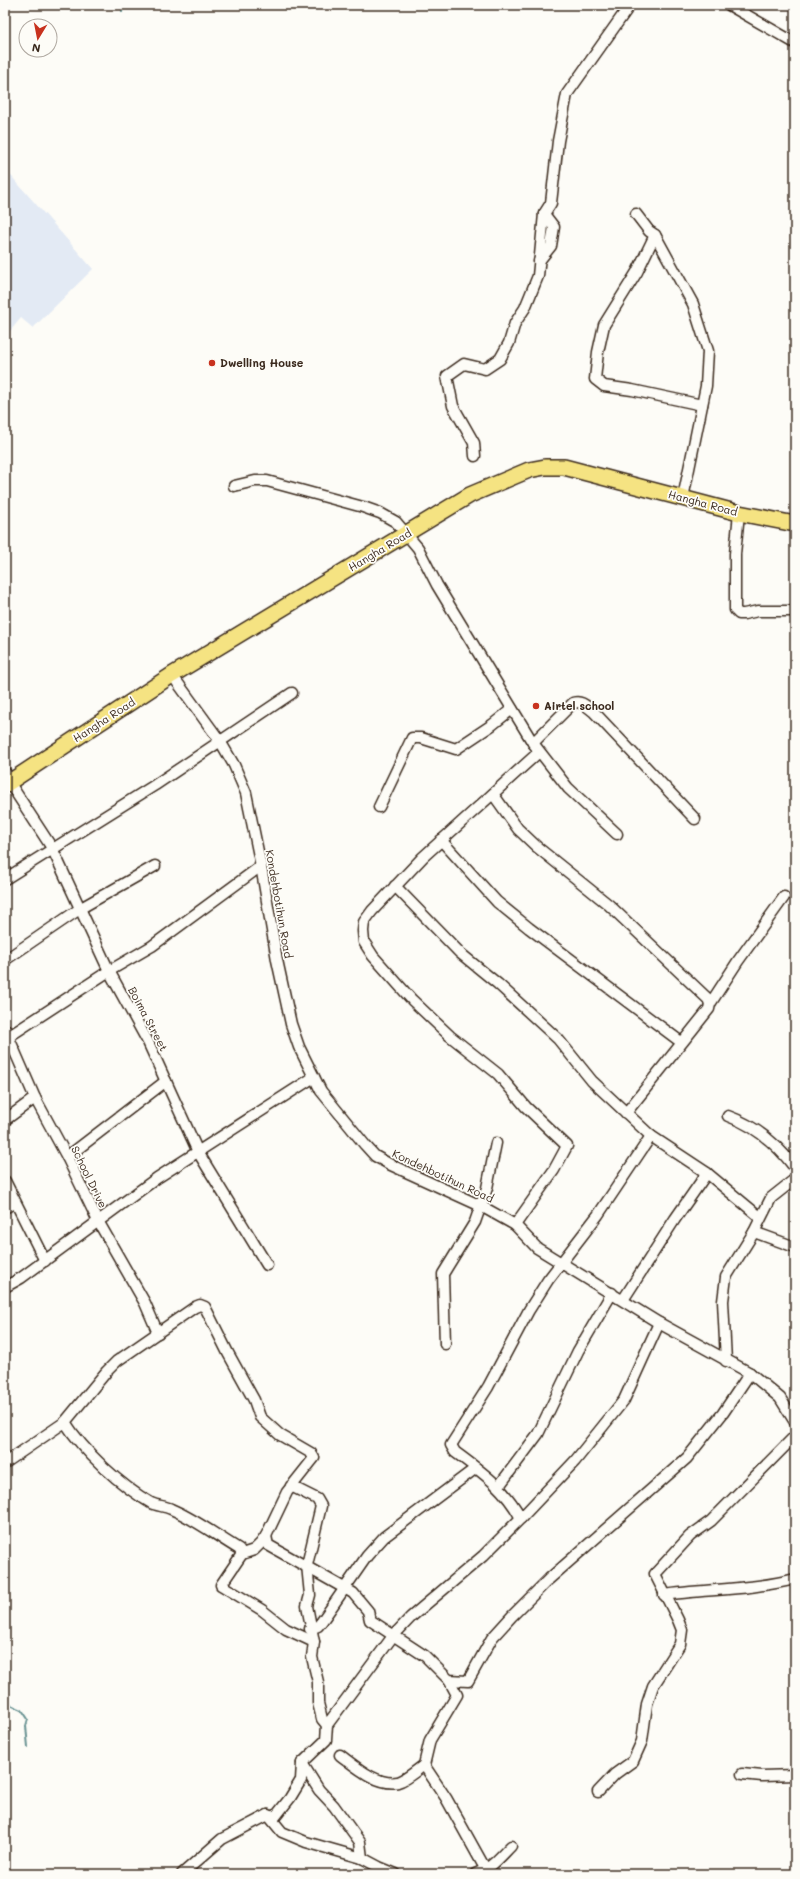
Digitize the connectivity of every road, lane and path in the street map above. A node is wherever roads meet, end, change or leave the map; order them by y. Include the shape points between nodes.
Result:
1 (630, 5) edge
2 (729, 5) edge
3 (795, 44) edge
4 (636, 214) dead end
5 (655, 235) junction
6 (702, 405) junction
7 (475, 456) dead end
8 (234, 486) dead end
9 (683, 498) junction
10 (740, 513) junction
11 (795, 524) edge
12 (406, 535) junction
13 (795, 611) edge
14 (172, 675) junction
15 (292, 693) dead end
16 (512, 709) junction
17 (220, 740) junction
18 (533, 743) junction
19 (539, 752) junction
20 (6, 780) edge
21 (493, 794) junction
22 (379, 807) dead end
23 (695, 819) dead end
24 (617, 834) dead end
25 (441, 840) junction
26 (52, 848) junction
27 (155, 866) dead end
28 (261, 866) junction
29 (5, 879) edge
30 (395, 886) junction
31 (784, 897) dead end
32 (81, 908) junction
33 (5, 960) edge
34 (109, 971) junction
35 (710, 1004) junction
36 (6, 1035) edge
37 (681, 1042) junction
38 (314, 1077) junction
39 (166, 1081) junction
40 (35, 1098) junction
41 (626, 1113) junction
42 (728, 1116) dead end
43 (5, 1120) edge
44 (651, 1136) junction
45 (496, 1143) dead end
46 (198, 1152) junction
47 (67, 1157) junction
48 (795, 1168) edge
49 (707, 1173) junction
50 (795, 1179) edge
51 (5, 1181) edge
52 (15, 1202) junction
53 (481, 1206) junction
54 (5, 1208) edge
55 (760, 1217) junction
56 (98, 1221) junction
57 (516, 1225) junction
58 (754, 1232) junction
59 (795, 1247) edge
60 (45, 1261) junction
61 (562, 1262) junction
62 (267, 1265) dead end
63 (5, 1287) edge
64 (612, 1293) junction
65 (624, 1300) junction
66 (659, 1323) junction
67 (158, 1333) junction
68 (445, 1344) dead end
69 (726, 1361) junction
70 (750, 1374) junction
71 (65, 1422) junction
72 (795, 1422) edge
73 (795, 1436) edge
74 (5, 1463) edge
75 (476, 1468) junction
76 (292, 1486) junction
77 (499, 1486) junction
78 (521, 1518) junction
79 (266, 1536) junction
80 (242, 1554) junction
81 (307, 1565) junction
82 (795, 1580) edge
83 (346, 1588) junction
84 (664, 1594) junction
85 (310, 1629) junction
86 (393, 1636) junction
87 (314, 1642) junction
88 (449, 1680) junction
89 (327, 1725) junction
90 (340, 1755) dead end
91 (302, 1763) junction
92 (424, 1765) junction
93 (742, 1774) dead end
94 (795, 1775) edge
95 (598, 1792) dead end
96 (268, 1815) junction
97 (511, 1846) dead end
98 (362, 1858) junction
99 (486, 1870) junction
100 (182, 1874) edge
101 (396, 1874) edge
102 (474, 1874) edge

1 - 7 street via 567,94 558,141 551,202 544,214 538,276 532,293 515,323 509,343 500,359 485,369 464,364 447,376 453,406 474,443
2 - 3 street
4 - 5 street
5 - 6 street via 692,304 705,340 708,365
5 - 6 street via 637,272 604,325 596,379 604,386
6 - 9 street
8 - 12 street via 267,481 363,507 396,522
9 - 10 highway, Hangha Road
9 - 12 highway, Hangha Road via 564,467 545,467 529,470 470,495
10 - 11 highway, Hangha Road
10 - 13 street via 735,554 735,610 738,614
12 - 14 highway, Hangha Road
12 - 16 street via 418,548 437,585
14 - 17 street, Kondehbotihun Road
14 - 20 highway, Hangha Road
15 - 17 street
16 - 18 street
16 - 22 street via 456,750 422,738 412,738
17 - 26 street via 155,785
17 - 28 street, Kondehbotihun Road via 246,793
18 - 19 street
18 - 23 street via 573,703 583,703
19 - 21 street
19 - 24 street via 568,788
20 - 26 street, Boima Street
21 - 25 street
21 - 35 street via 518,829 609,905 708,999
25 - 30 street
25 - 37 street via 496,902
26 - 29 street
26 - 32 street, Boima Street
27 - 32 street
28 - 34 street via 152,946
28 - 38 street, Kondehbotihun Road via 269,923 291,1024
30 - 41 street via 460,953 558,1039 592,1081
30 - 57 street via 364,922 364,942 392,979 412,1000 450,1036 498,1074 531,1113 568,1146
31 - 35 street
32 - 33 street
32 - 34 street, Boima Street
34 - 36 street
34 - 39 street, Boima Street
35 - 37 street via 709,1009
36 - 40 street, School Drive
37 - 41 street
38 - 46 street
38 - 53 street, Kondehbotihun Road via 329,1102 375,1156 420,1180
39 - 46 street, Boima Street
39 - 47 street
40 - 43 street
40 - 47 street, School Drive
41 - 44 street
42 - 48 street via 741,1120 760,1132
44 - 49 street
44 - 61 street via 598,1215
45 - 53 street
46 - 56 street
46 - 62 street, Boima Street
47 - 56 street, School Drive
49 - 55 street
49 - 65 street
50 - 55 street via 771,1198
51 - 52 street
52 - 54 street
52 - 60 street
53 - 57 street, Kondehbotihun Road
53 - 68 street via 464,1243 443,1274
55 - 58 street
56 - 60 street
56 - 67 street, School Drive via 145,1303
57 - 61 street, Kondehbotihun Road via 537,1248
58 - 59 street
58 - 69 street via 726,1277 723,1301
60 - 63 street
61 - 64 street, Kondehbotihun Road
61 - 75 street via 529,1310 488,1387 451,1445 455,1452
64 - 65 street, Kondehbotihun Road
64 - 77 street via 578,1351 538,1434
65 - 66 street, Kondehbotihun Road
66 - 69 street, Kondehbotihun Road
66 - 78 street via 617,1411 575,1461
67 - 71 street via 107,1371
67 - 76 street via 195,1307 205,1307 254,1400 260,1417 280,1434 312,1453 314,1458
69 - 70 street, Kondehbotihun Road
70 - 72 street, Kondehbotihun Road via 780,1398
70 - 88 street via 687,1458 549,1579 512,1616 492,1638 468,1680
71 - 74 street
71 - 80 street via 72,1434 123,1486 152,1504 170,1508 186,1516
73 - 84 street via 711,1521 690,1536 658,1570 655,1574
75 - 77 street
75 - 83 street via 384,1537 367,1556
76 - 79 street via 279,1506
76 - 81 street via 317,1499 321,1506
77 - 78 street
78 - 86 street via 483,1556
79 - 80 street via 254,1550
79 - 81 street via 268,1545
80 - 87 street via 221,1585 262,1610 286,1629
81 - 83 street
81 - 85 street
82 - 84 street via 737,1590
83 - 85 street via 318,1626
83 - 86 street via 364,1604 370,1620
84 - 95 street via 682,1630 680,1644 653,1686 647,1704 642,1741 633,1761 615,1774
85 - 87 street
86 - 88 street via 425,1656
86 - 89 street
87 - 89 street via 312,1657 318,1682 318,1703 322,1719
88 - 92 street via 457,1695 430,1740
89 - 91 street via 326,1740
90 - 92 street via 363,1771 384,1781 399,1782
91 - 96 street via 301,1780 290,1798 275,1817
91 - 98 street via 319,1790 360,1842
92 - 99 street via 446,1798
93 - 94 street
96 - 98 street via 282,1832 306,1842
96 - 100 street via 222,1839
97 - 99 street
98 - 101 street
99 - 102 street

